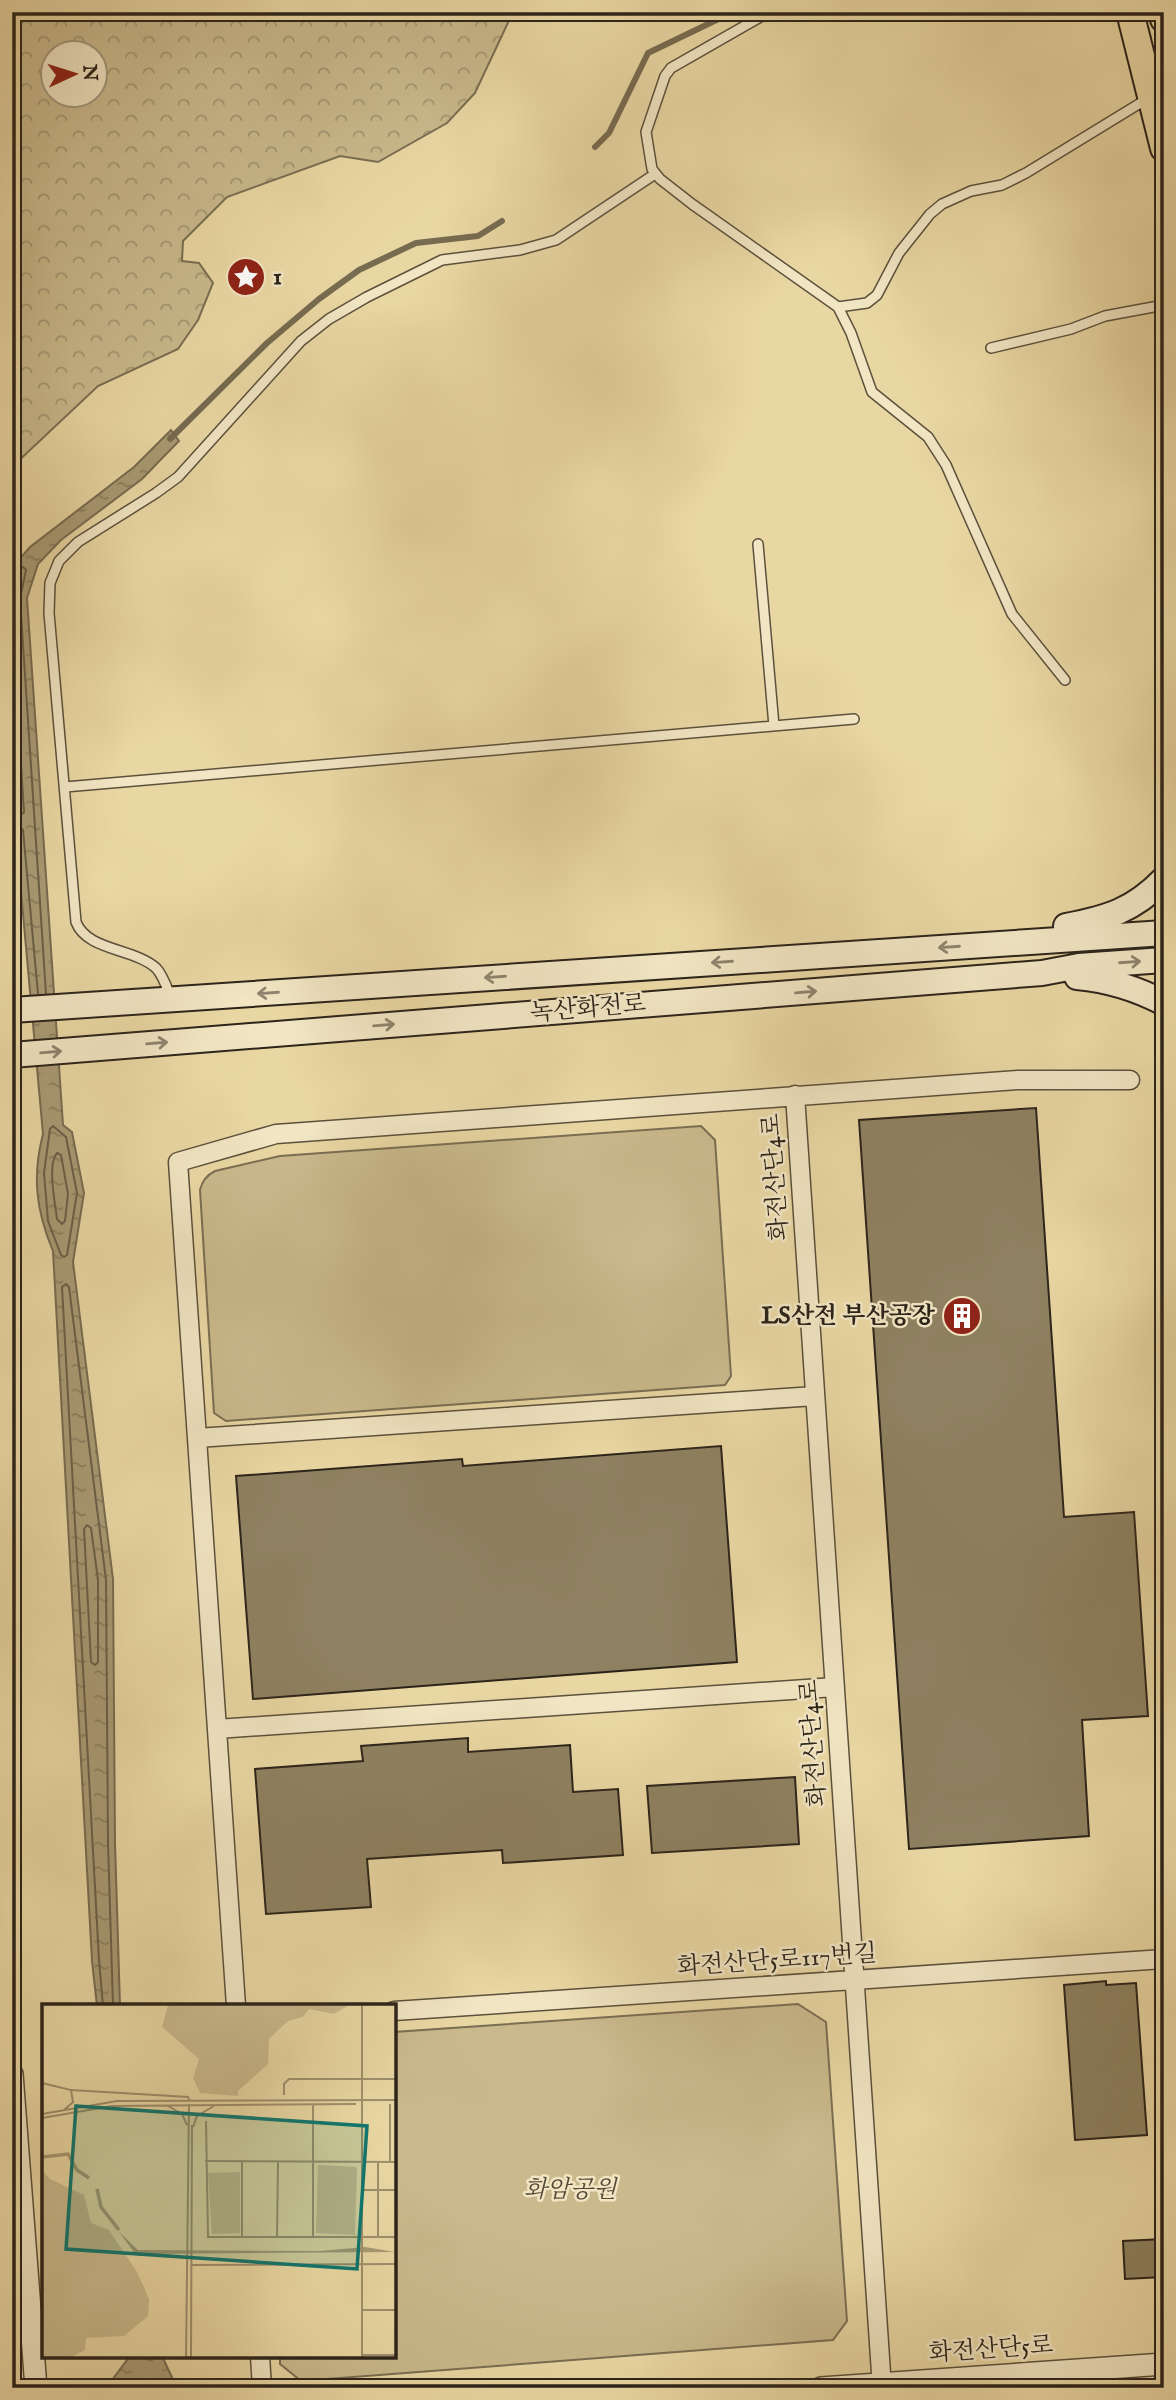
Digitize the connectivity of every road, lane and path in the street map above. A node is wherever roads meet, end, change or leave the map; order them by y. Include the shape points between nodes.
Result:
1 (769, 12) edge
2 (1130, 12) edge
3 (1162, 12) edge
4 (1164, 19) edge
5 (1152, 97) junction
6 (1164, 148) edge
7 (655, 174) junction
8 (1164, 305) edge
9 (838, 307) junction
10 (990, 348) dead end
11 (758, 544) dead end
12 (1065, 680) dead end
13 (854, 719) dead end
14 (774, 726) junction
15 (65, 787) junction
16 (1164, 879) edge
17 (1164, 933) edge
18 (984, 944) junction
19 (1164, 960) edge
20 (1042, 973) junction
21 (172, 999) junction
22 (1164, 1003) edge
23 (12, 1010) edge
24 (12, 1055) edge
25 (1130, 1080) dead end
26 (795, 1095) junction
27 (815, 1396) junction
28 (197, 1438) junction
29 (835, 1688) junction
30 (217, 1729) junction
31 (1164, 1959) edge
32 (854, 1980) junction
33 (236, 2004) edge
34 (396, 2011) edge
35 (12, 2074) edge
36 (260, 2358) edge
37 (1164, 2364) edge
38 (882, 2386) edge
39 (36, 2388) edge
40 (262, 2388) edge
41 (821, 2388) edge

1 - 7 lane via 671,68 665,76 646,132
2 - 5 main road
3 - 4 main road
5 - 6 main road
5 - 9 lane via 1026,173 942,204 899,253 877,295 867,303
7 - 9 lane
7 - 15 lane via 556,240 520,250 442,260 329,319 301,341 178,477 78,542 59,561 50,583 49,614
8 - 10 lane
9 - 12 lane via 873,392 928,437 946,464 1012,614
11 - 14 lane
13 - 14 lane
14 - 15 lane
15 - 21 lane via 80,931 158,970
16 - 18 main road via 1144,898 1114,915
17 - 18 main road, 녹산화전로
18 -> 21 main road, 녹산화전로
20 -> 19 main road, 녹산화전로
20 - 22 main road via 1114,982
24 -> 20 main road, 녹산화전로
21 - 23 main road, 녹산화전로
25 - 26 street via 1018,1080
26 - 27 street, 화전산단4로
26 - 28 street via 276,1134 178,1162
27 - 28 street
27 - 29 street, 화전산단4로
28 - 30 street
29 - 30 street
29 - 32 street, 화전산단4로
30 - 33 street
31 - 32 street, 화전산단5로117번길
32 - 34 street, 화전산단5로117번길
32 - 38 street, 화전산단4로
35 - 39 street
36 - 40 street
37 - 38 street, 화전산단5로
38 - 41 street, 화전산단5로

